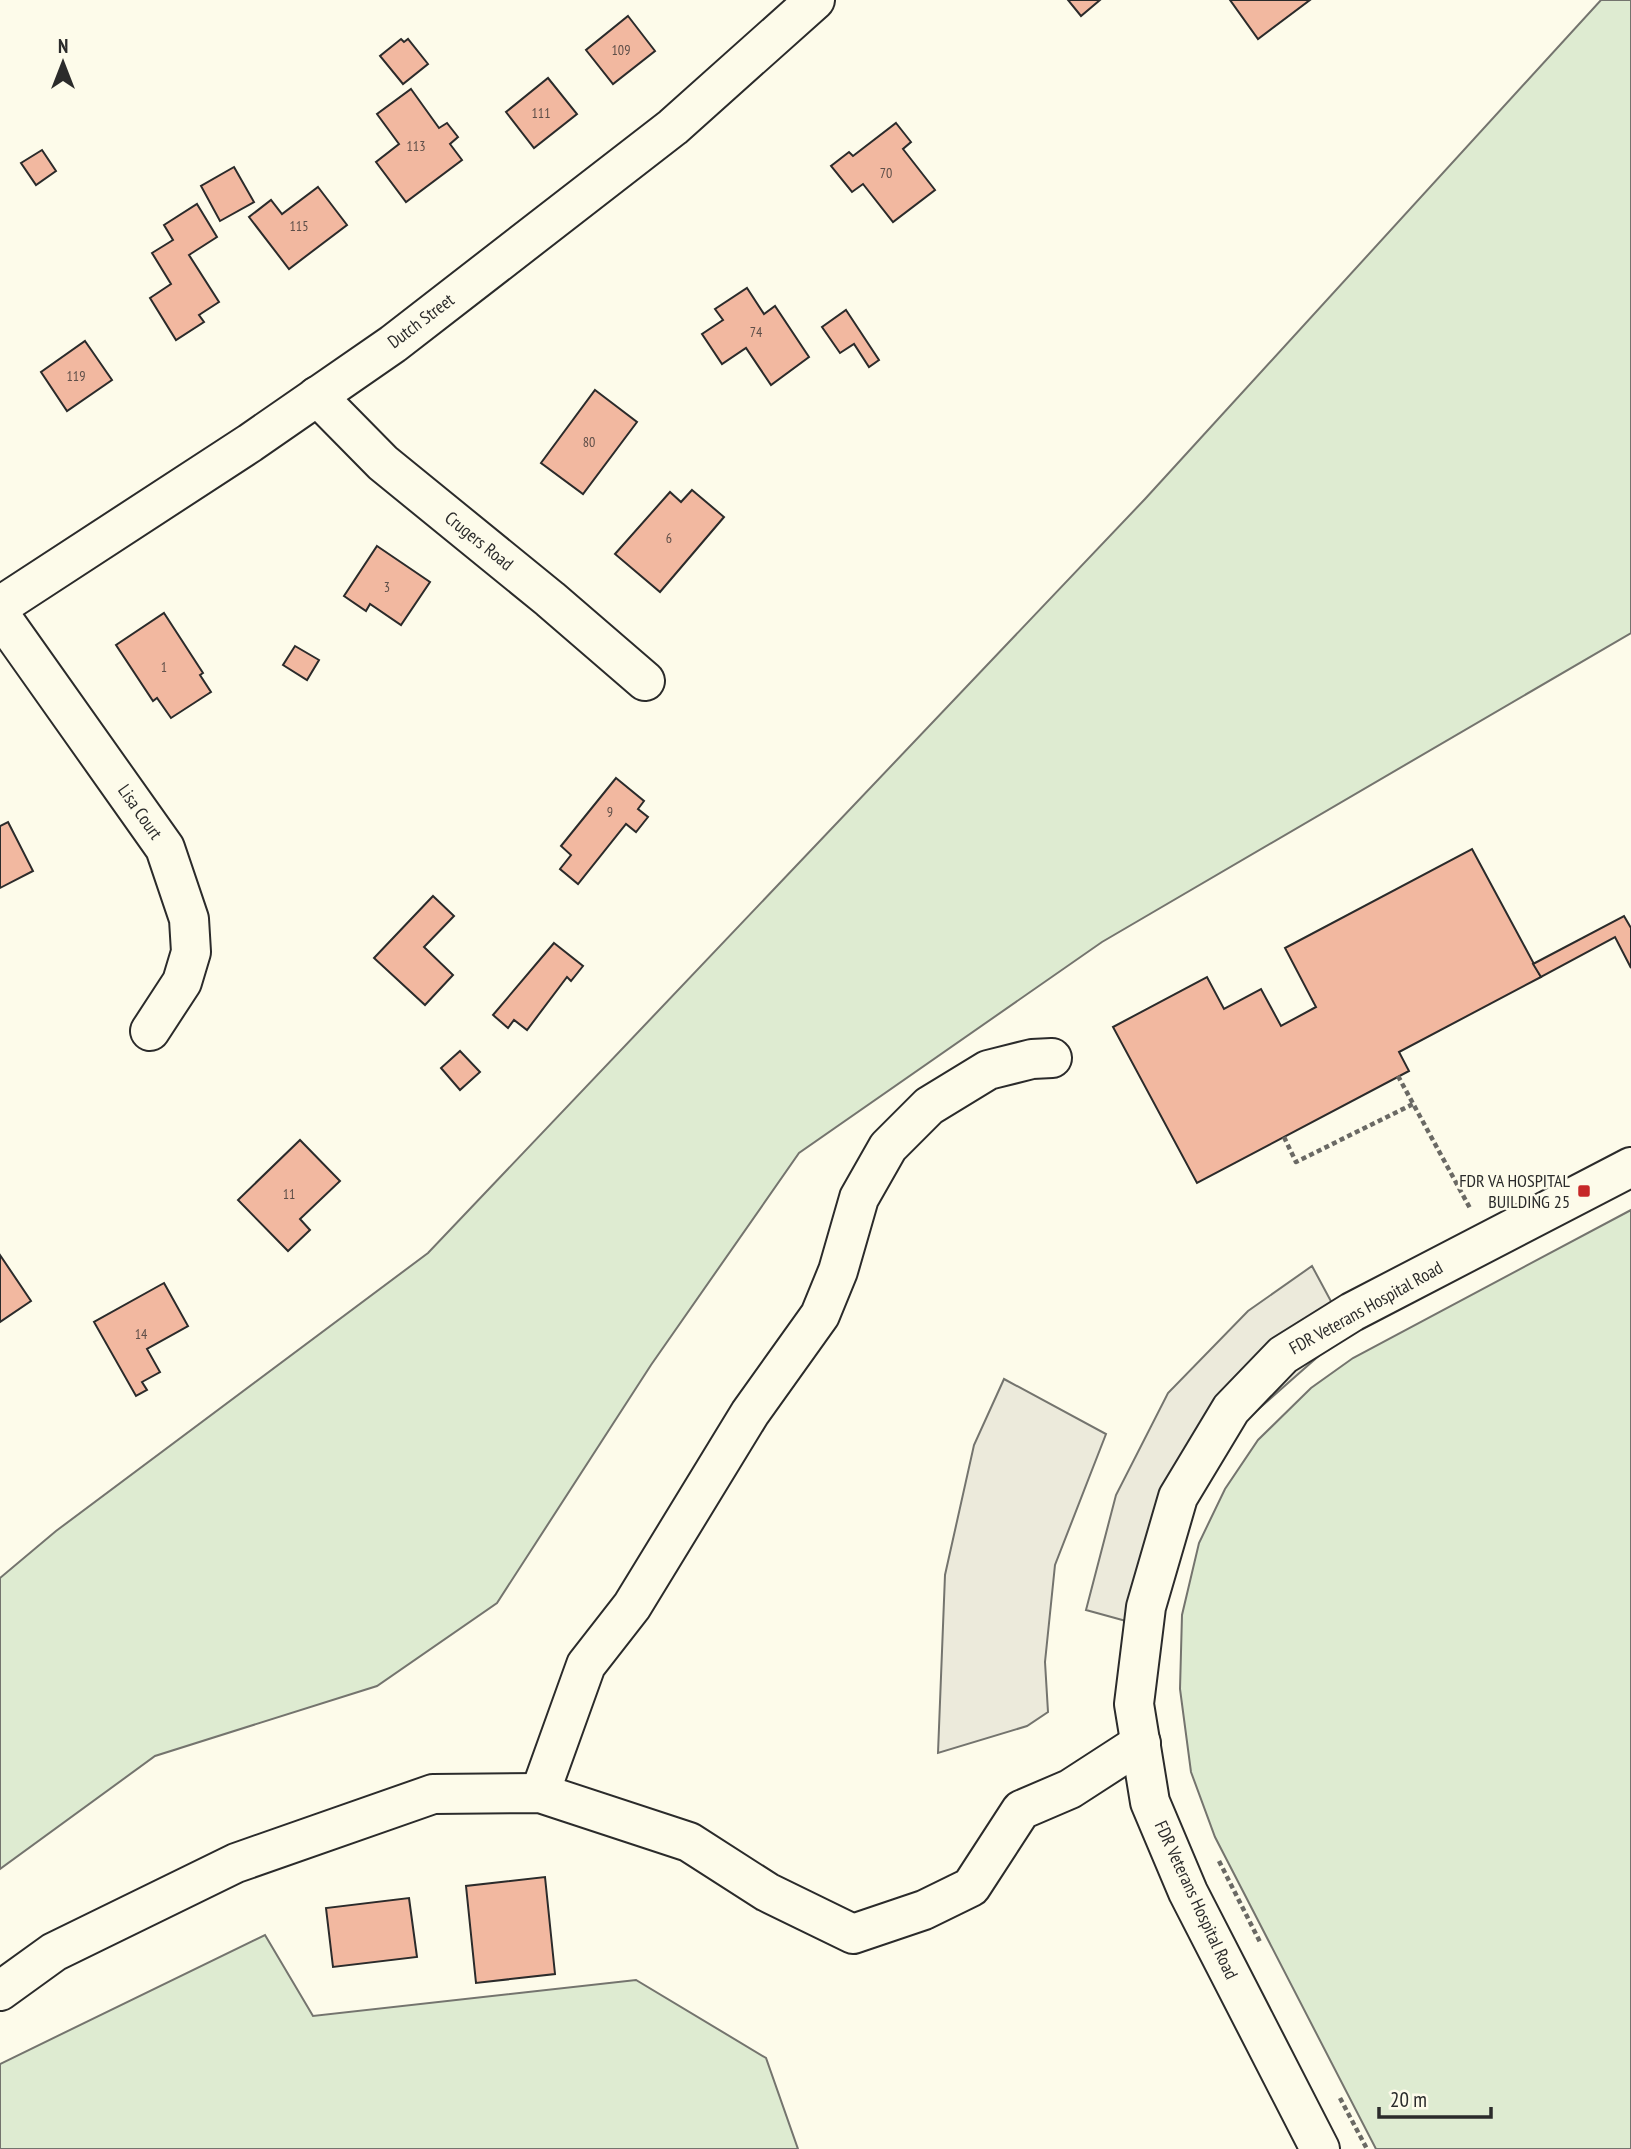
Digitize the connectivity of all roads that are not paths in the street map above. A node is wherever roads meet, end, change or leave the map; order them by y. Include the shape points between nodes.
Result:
1 (815, 0) edge
2 (317, 396) junction
3 (0, 606) edge
4 (0, 615) edge
5 (645, 681) dead end
6 (149, 1031) dead end
7 (1052, 1058) dead end
8 (1631, 1167) edge
9 (1140, 1743) junction
10 (540, 1793) junction
11 (0, 1991) edge
12 (1320, 2149) edge

1 - 2 street, Dutch Street via 673,127 393,344
2 - 3 street, Dutch Street
2 - 5 street, Crugers Road via 383,463
4 - 6 street, Lisa Court via 165,848 189,919 191,952 182,982
7 - 10 street via 988,1070 929,1106 888,1147 859,1198 820,1315 750,1413 632,1605 586,1665
8 - 9 street, FDR Veterans Hospital Road via 1352,1312 1283,1354 1231,1409 1178,1497 1146,1607 1134,1704
9 - 10 street via 1070,1789 1021,1810 971,1887 924,1910 853,1934 767,1892 689,1842
9 - 12 street, FDR Veterans Hospital Road via 1150,1802 1188,1892
10 - 11 street via 433,1794 236,1863 54,1952

